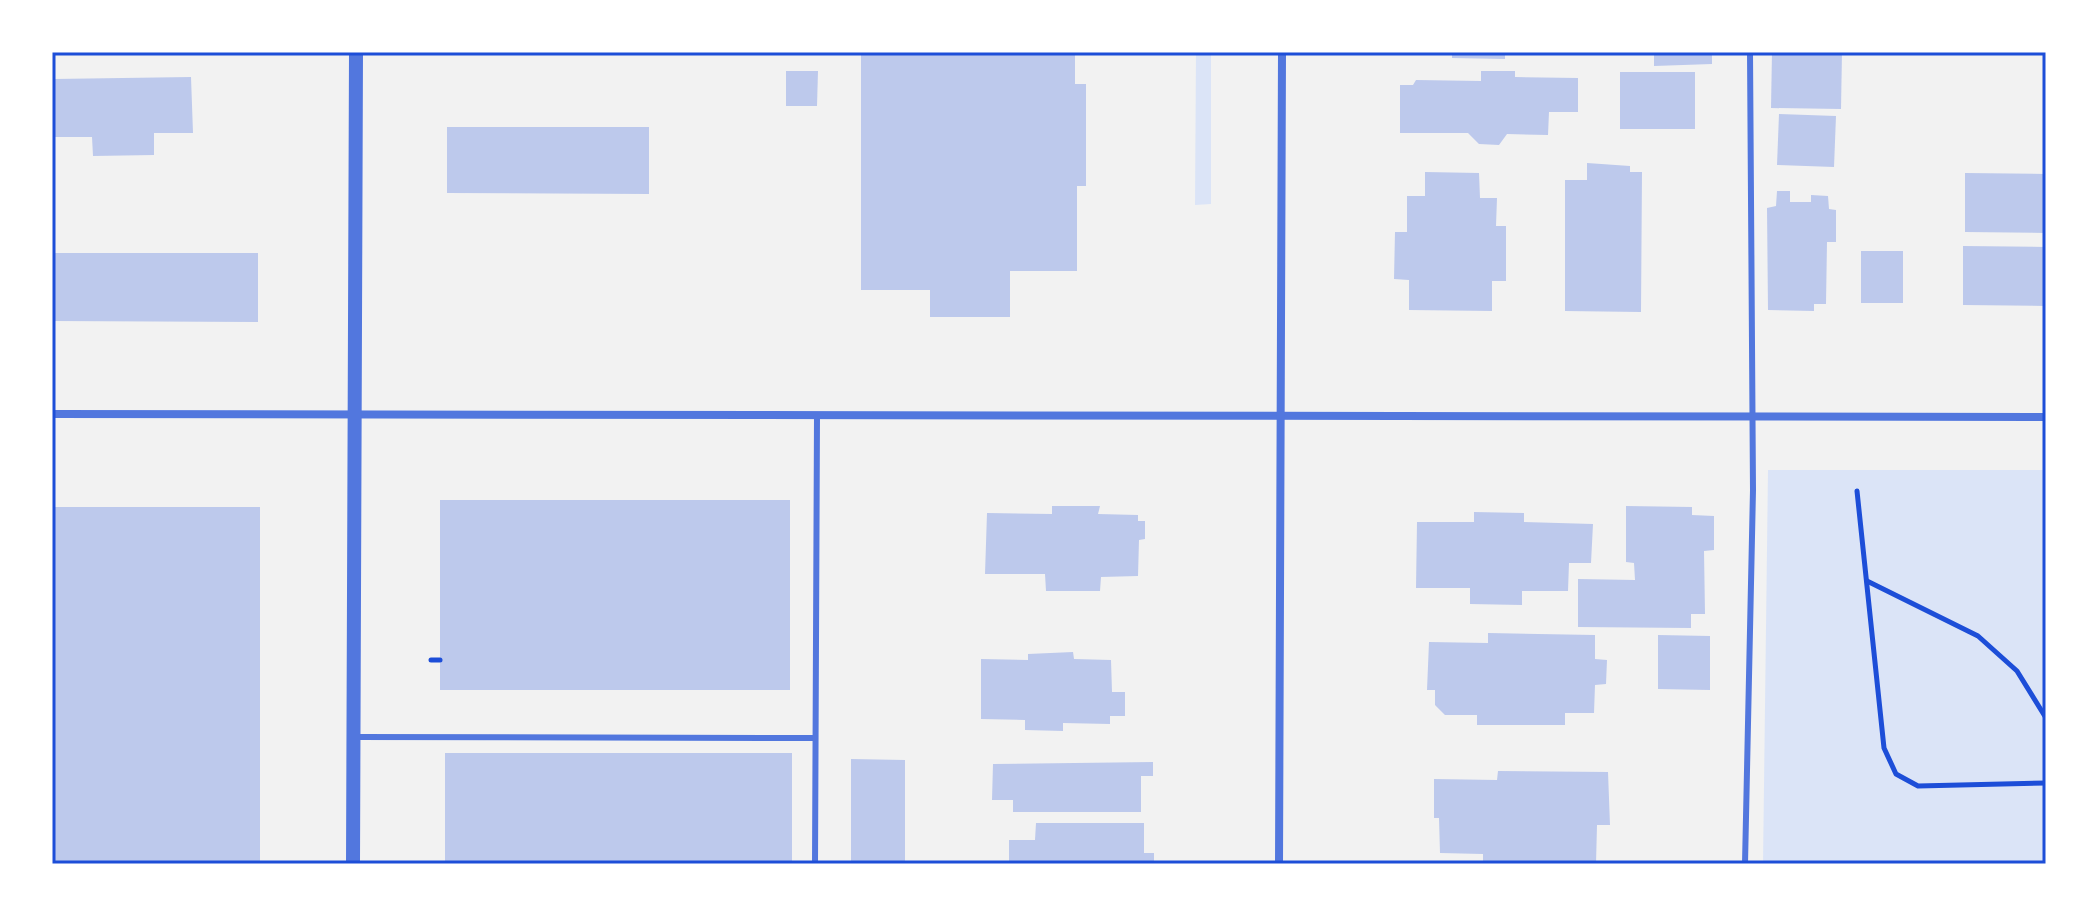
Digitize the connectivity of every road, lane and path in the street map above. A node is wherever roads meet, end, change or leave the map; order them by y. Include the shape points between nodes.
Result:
1 (356, 52) edge
2 (1282, 52) edge
3 (1750, 52) edge
4 (52, 414) edge
5 (355, 415) junction
6 (817, 416) junction
7 (1280, 416) junction
8 (1753, 416) junction
9 (2046, 417) edge
10 (1857, 491) dead end
11 (1866, 581) junction
12 (431, 660) dead end
13 (440, 660) dead end
14 (2046, 718) edge
15 (353, 737) junction
16 (815, 738) junction
17 (2046, 783) edge
18 (353, 864) edge
19 (815, 864) edge
20 (1279, 864) edge
21 (1745, 864) edge

1 - 5 street
2 - 7 street
3 - 8 lane
4 - 5 street
5 - 6 street
5 - 15 street
6 - 7 street
6 - 16 lane
7 - 8 street
7 - 20 street
8 - 9 street
8 - 21 lane
10 - 11 path
11 - 14 path via 1978,636 2017,671
11 - 17 path via 1884,748 1896,774 1918,786
12 - 13 path
15 - 16 lane
15 - 18 street
16 - 19 lane

